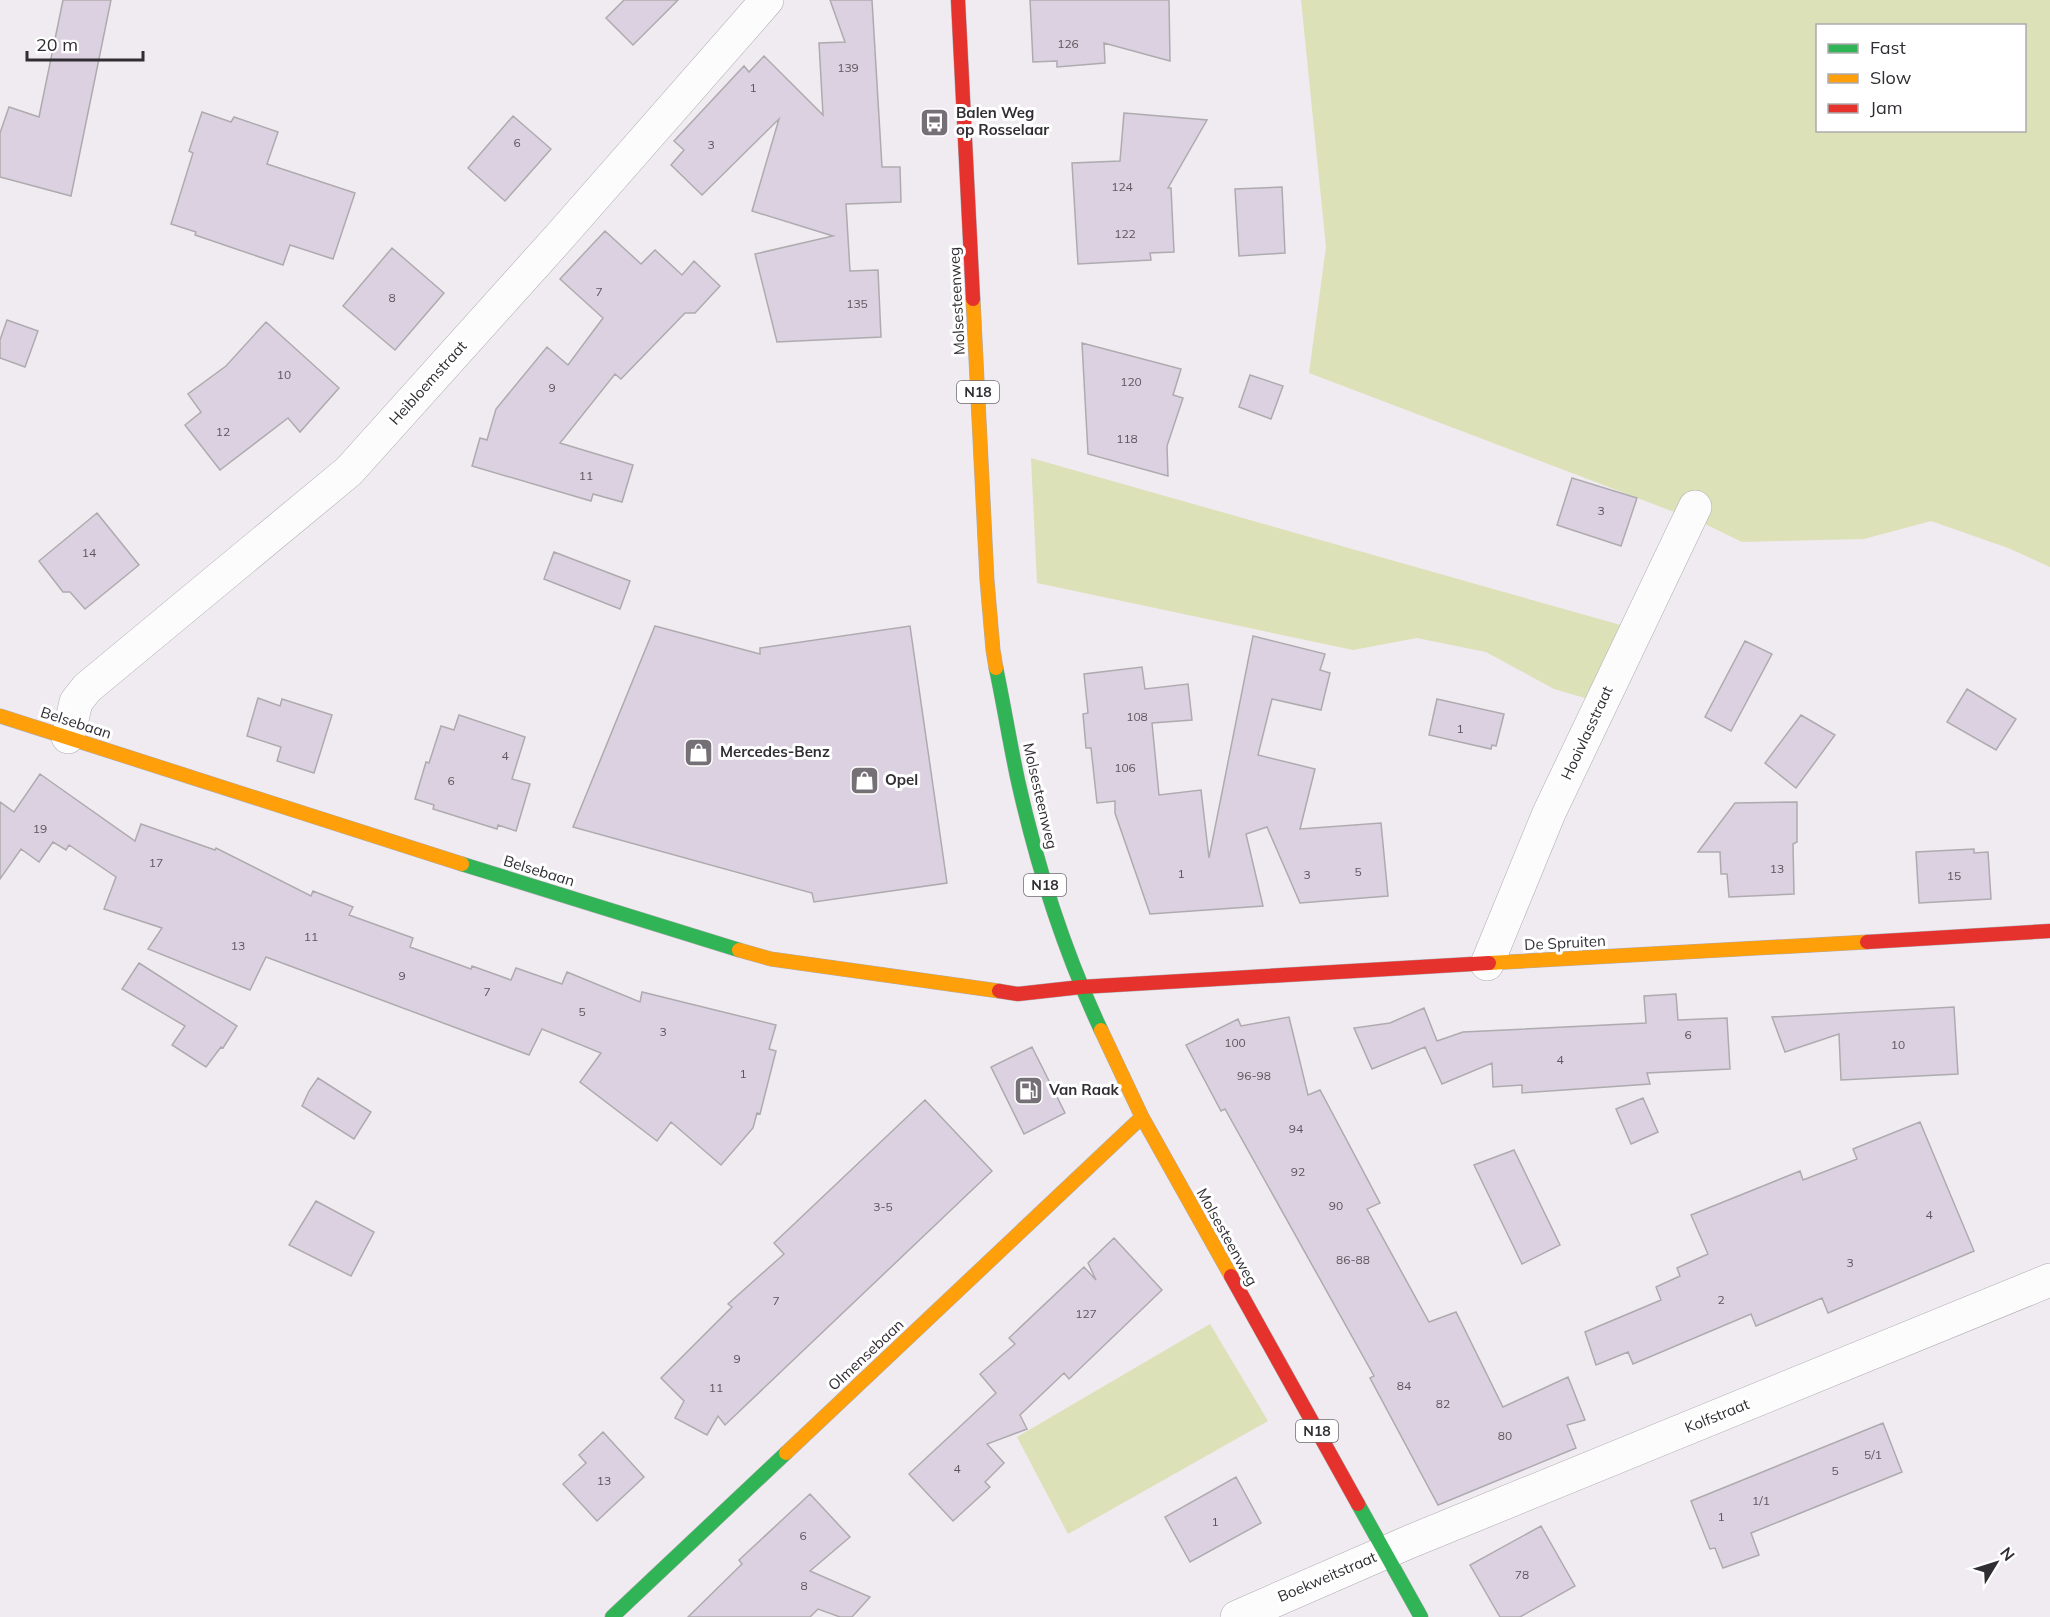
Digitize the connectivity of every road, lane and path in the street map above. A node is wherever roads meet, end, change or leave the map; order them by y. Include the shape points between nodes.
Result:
1 (767, 0) edge
2 (958, 0) edge
3 (1695, 507) dead end
4 (0, 716) edge
5 (68, 737) junction
6 (2050, 931) edge
7 (1486, 964) junction
8 (1081, 987) junction
9 (1142, 1117) junction
10 (2050, 1280) edge
11 (1385, 1552) junction
12 (612, 1617) edge
13 (1237, 1617) edge
14 (1421, 1617) edge

1 - 5 street, Heibloemstraat via 349,471 87,688 76,702
2 - 8 street, Molsesteenweg / N18 via 993,650 1018,782 1045,884
3 - 7 street, Hooivlasstraat via 1559,792
4 - 5 street, Belsebaan
5 - 8 street, Belsebaan via 771,959 1018,994
6 - 7 street, De Spruiten
7 - 8 street, De Spruiten
8 - 9 street, Molsesteenweg / N18
9 - 11 street, Molsesteenweg / N18
9 - 12 street, Olmensebaan
10 - 11 street, Kolfstraat
11 - 13 street, Boekweitstraat
11 - 14 street, Molsesteenweg / N18

